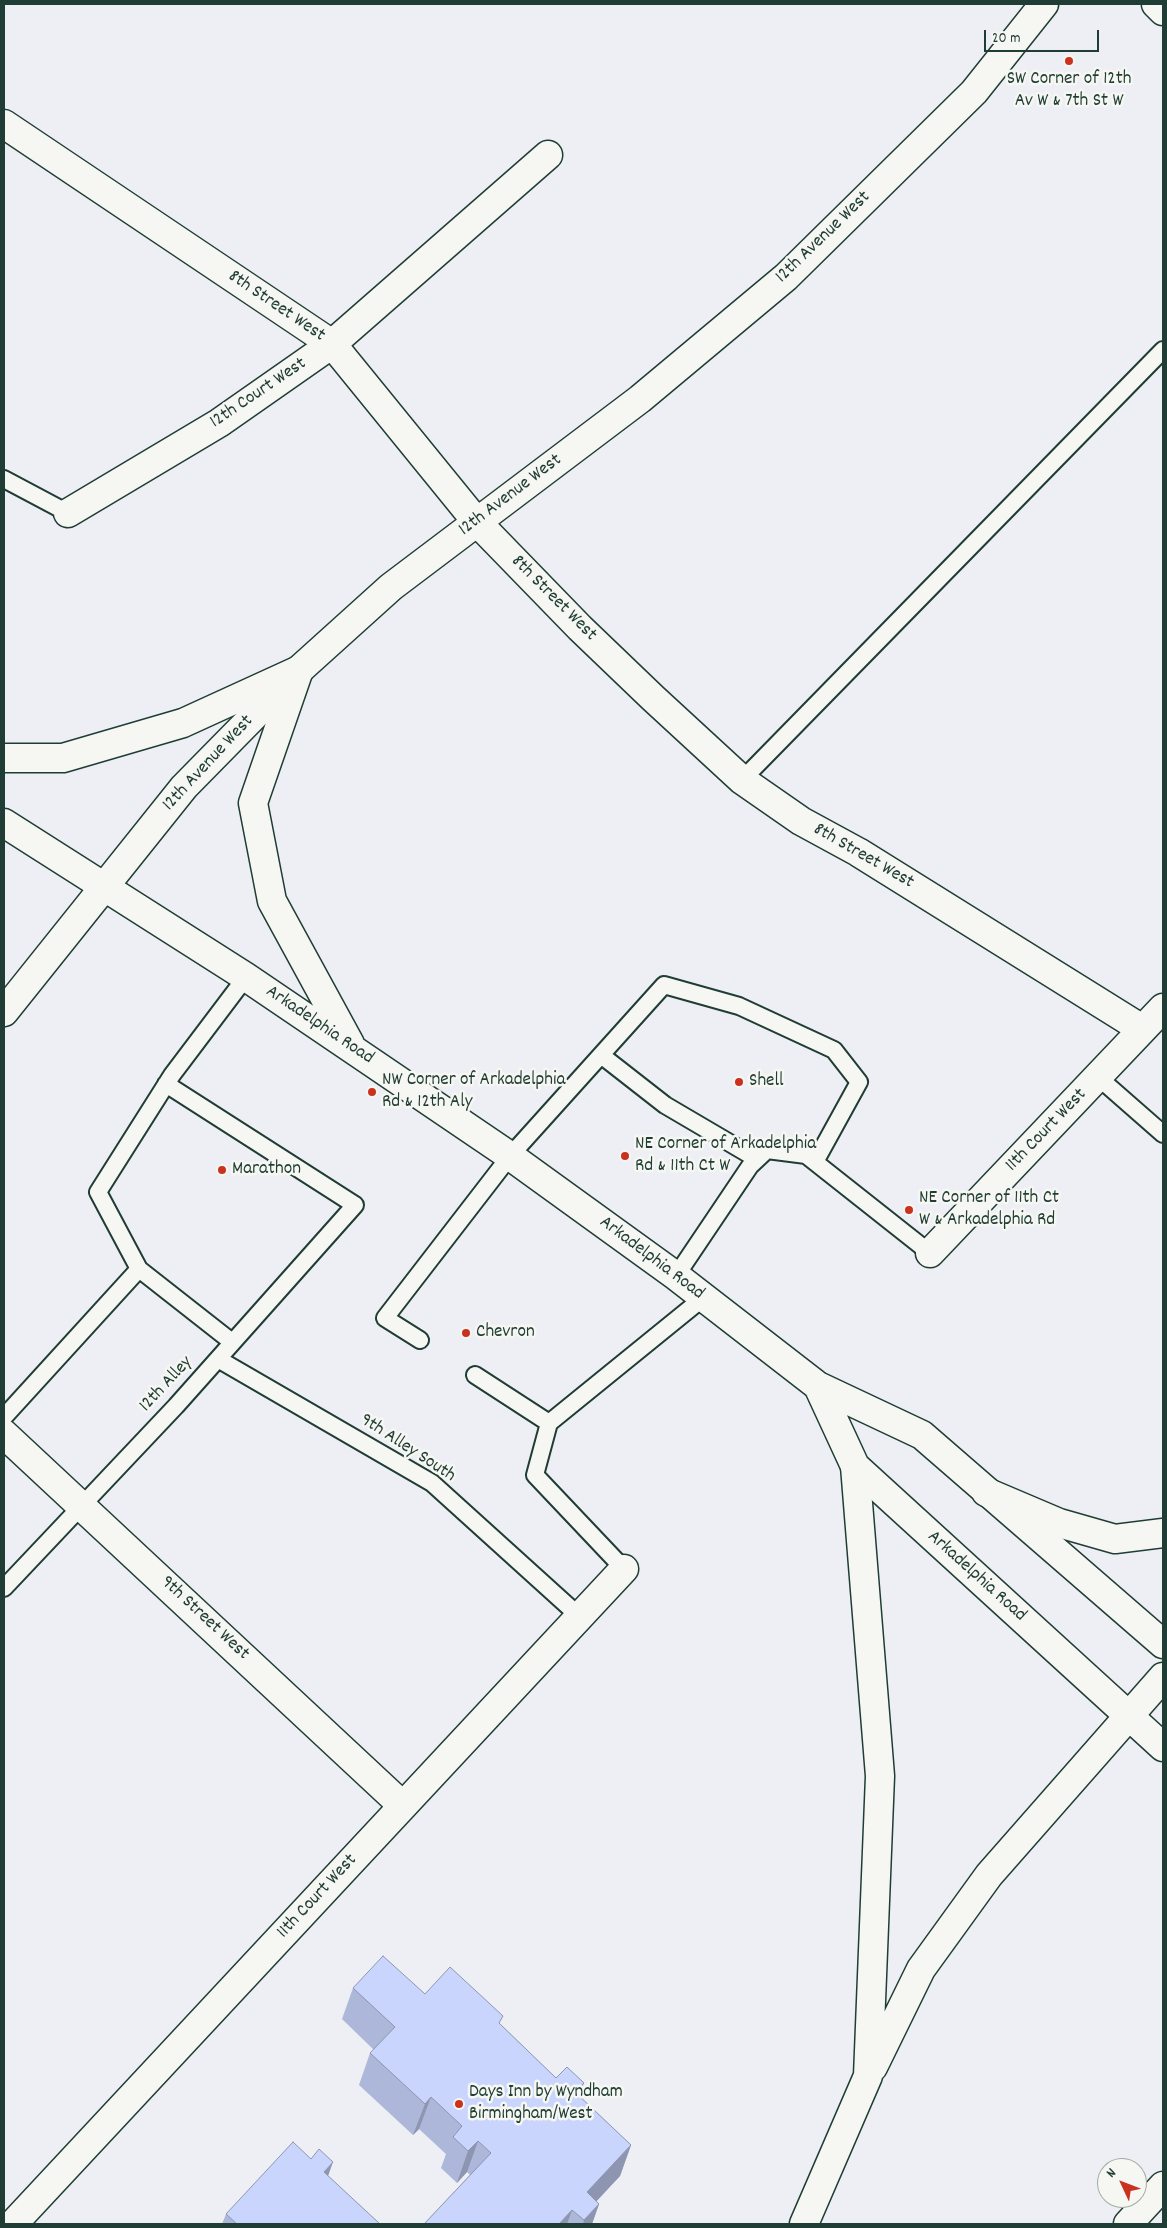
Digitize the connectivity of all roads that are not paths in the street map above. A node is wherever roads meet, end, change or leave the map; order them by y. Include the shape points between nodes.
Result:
1 (1044, 4) edge
2 (1156, 4) edge
3 (1163, 11) edge
4 (4, 124) edge
5 (548, 155) dead end
6 (332, 344) junction
7 (1163, 350) edge
8 (4, 480) edge
9 (68, 514) joint
10 (476, 521) junction
11 (299, 670) junction
12 (4, 758) edge
13 (742, 780) junction
14 (4, 823) edge
15 (106, 887) junction
16 (246, 977) junction
17 (1163, 1008) edge
18 (4, 1012) edge
19 (1142, 1030) junction
20 (352, 1049) junction
21 (601, 1055) junction
22 (1098, 1077) junction
23 (166, 1084) junction
24 (1163, 1134) edge
25 (510, 1156) junction
26 (757, 1159) junction
27 (815, 1162) junction
28 (930, 1253) joint
29 (139, 1269) junction
30 (676, 1276) junction
31 (702, 1298) junction
32 (420, 1340) dead end
33 (232, 1342) junction
34 (218, 1358) junction
35 (475, 1375) dead end
36 (818, 1386) junction
37 (4, 1417) edge
38 (549, 1423) junction
39 (4, 1434) edge
40 (855, 1466) junction
41 (986, 1492) junction
42 (81, 1504) junction
43 (1163, 1533) edge
44 (624, 1569) joint
45 (4, 1588) edge
46 (580, 1616) junction
47 (1163, 1644) edge
48 (1163, 1677) edge
49 (1129, 1717) junction
50 (1163, 1747) edge
51 (402, 1806) junction
52 (868, 2076) junction
53 (1163, 2186) edge
54 (12, 2224) edge
55 (804, 2224) edge
56 (1128, 2224) edge

1 - 10 main road, 12th Avenue West via 974,92 786,276 640,399
2 - 3 main road
4 - 6 main road, 8th Street West
5 - 6 main road, 12th Court West
6 - 9 main road, 12th Court West via 219,422
6 - 10 main road, 8th Street West
7 - 13 lane
8 - 9 lane
10 - 11 main road, 12th Avenue West via 391,587
10 - 13 main road, 8th Street West via 580,628
11 - 12 main road via 183,723 62,758
11 - 15 main road, 12th Avenue West via 184,787
11 - 20 main road via 253,804 272,901
13 - 19 main road, 8th Street West via 800,821 858,852
14 - 15 main road, Arkadelphia Road
15 - 16 main road, Arkadelphia Road
15 - 18 main road, 12th Avenue West
16 - 20 main road, Arkadelphia Road
16 - 23 lane
17 - 19 main road, 11th Court West
19 - 22 main road, 11th Court West
20 - 25 main road, Arkadelphia Road
21 - 25 lane
21 - 26 lane via 665,1105
21 - 27 lane via 664,985 739,1006 834,1050 859,1082
22 - 24 lane
22 - 28 main road, 11th Court West
23 - 29 lane via 98,1192
23 - 33 lane, 12th Alley via 356,1205
25 - 30 main road, Arkadelphia Road
25 - 32 lane via 385,1318
26 - 27 lane via 766,1150 806,1155
26 - 30 lane
27 - 28 lane
29 - 33 lane
29 - 37 lane
30 - 31 main road, Arkadelphia Road
31 - 36 main road, Arkadelphia Road
31 - 38 lane
33 - 34 lane, 12th Alley
34 - 42 lane, 12th Alley
34 - 46 lane, 9th Alley South via 432,1483
35 - 38 lane
36 - 40 main road, Arkadelphia Road
36 - 41 main road, Arkadelphia Road via 922,1435
38 - 44 lane via 535,1475
39 - 42 main road, 9th Street West
40 - 49 main road, Arkadelphia Road
40 - 52 main road via 880,1776
41 - 43 main road via 1059,1523 1115,1539
41 - 47 main road, Arkadelphia Road
42 - 45 lane, 12th Alley
42 - 51 main road, 9th Street West
44 - 46 main road, 11th Court West
46 - 51 main road, 11th Court West
48 - 49 main road
49 - 50 main road, Arkadelphia Road
49 - 52 main road via 989,1875 927,1961
51 - 54 main road, 11th Court West
52 - 55 main road
53 - 56 main road

